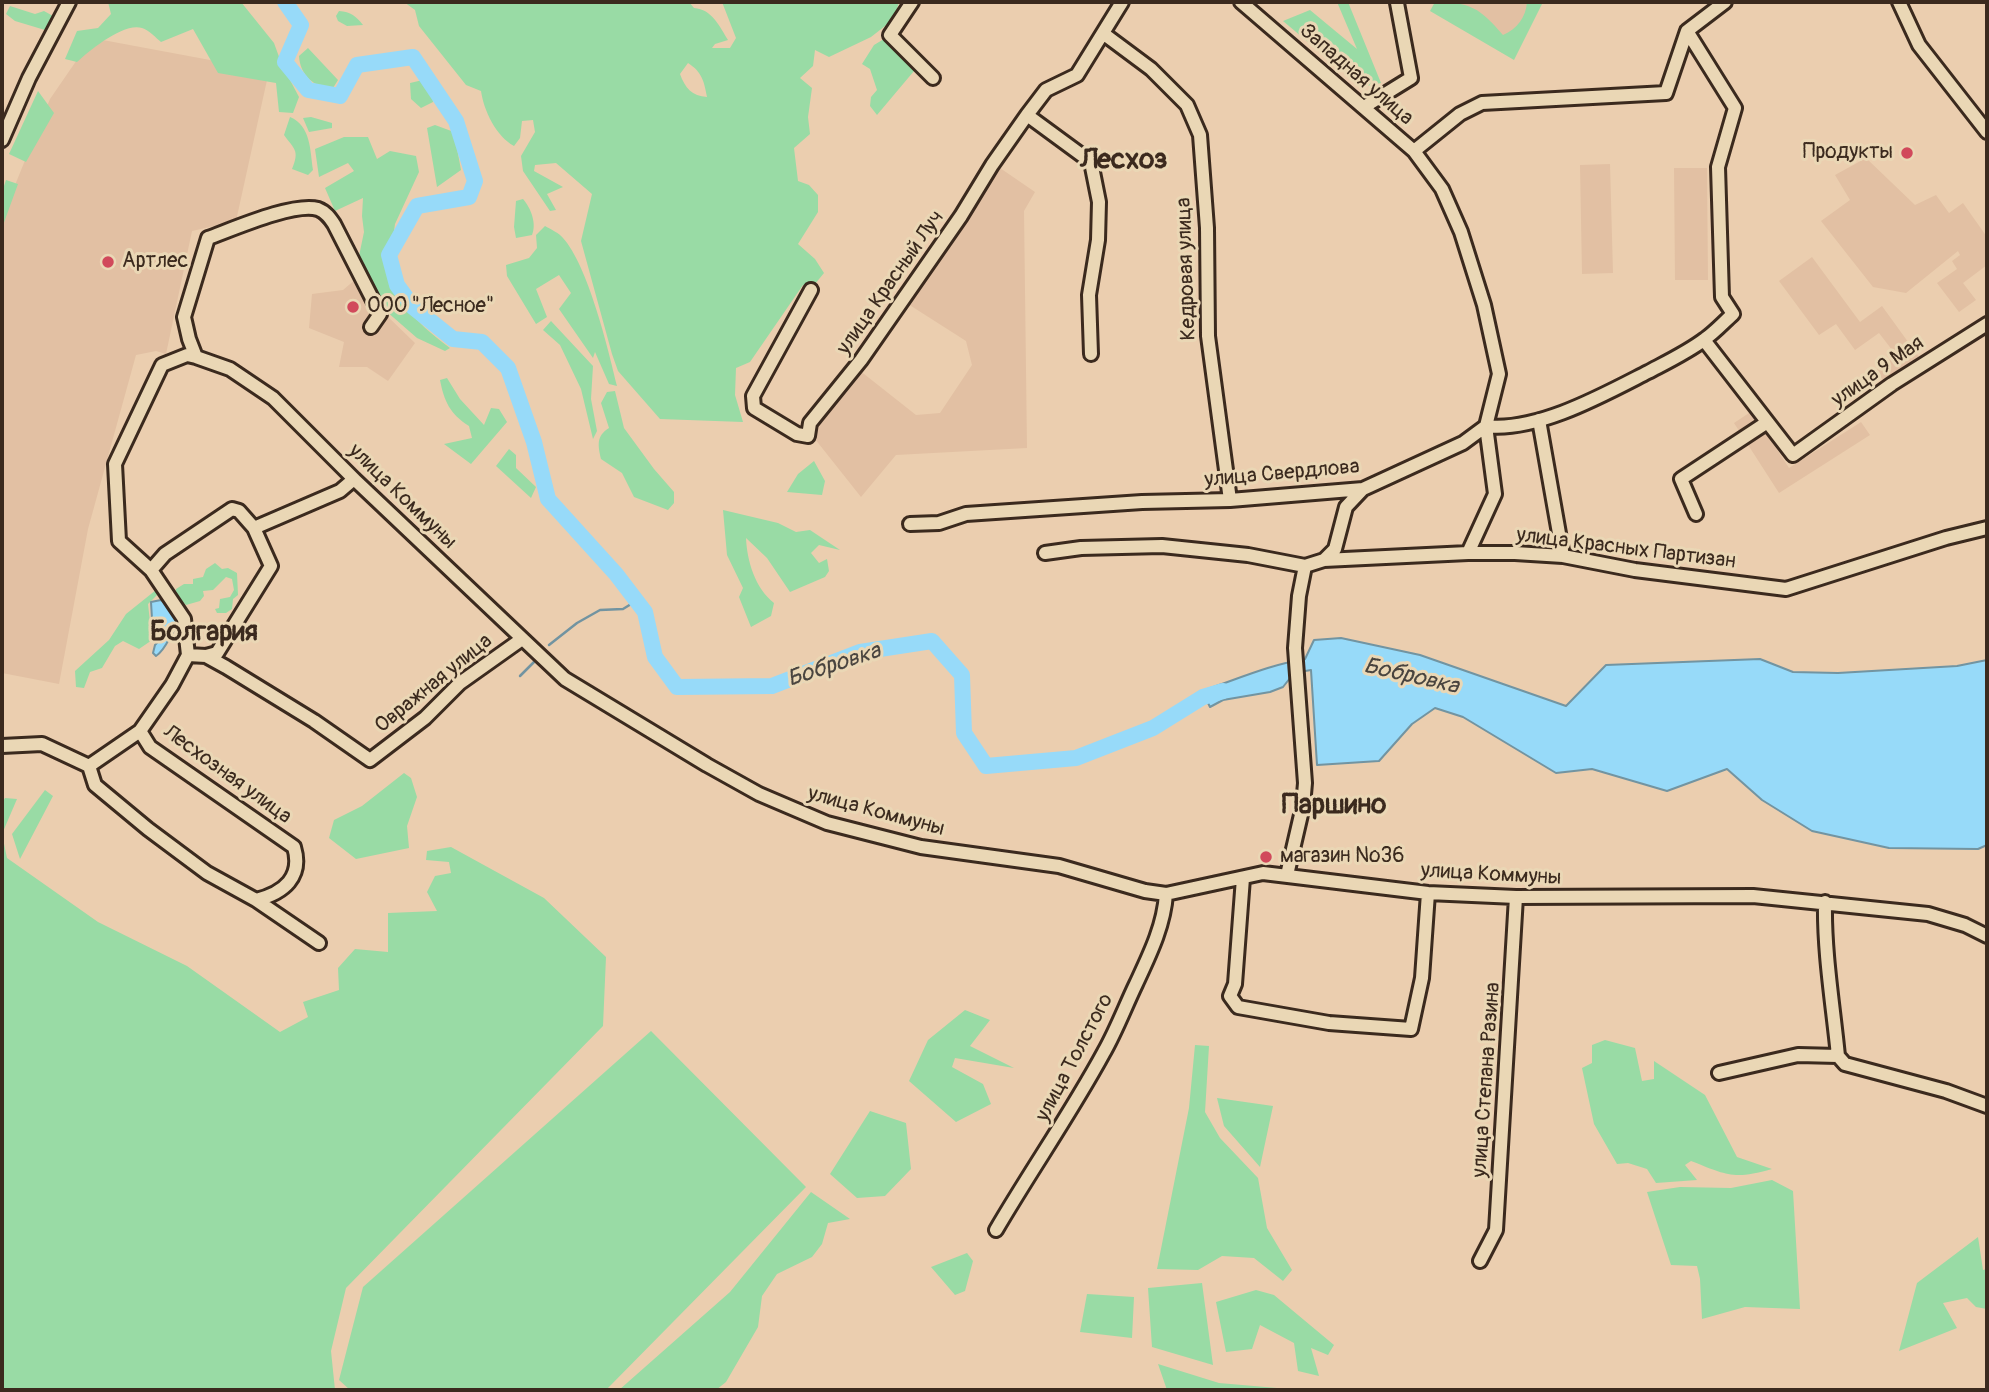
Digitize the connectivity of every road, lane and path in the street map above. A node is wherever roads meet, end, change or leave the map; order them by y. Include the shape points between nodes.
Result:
1 (69, 2) edge
2 (912, 2) edge
3 (1122, 2) edge
4 (1241, 2) edge
5 (1397, 2) edge
6 (1724, 2) edge
7 (1899, 2) edge
8 (1687, 31) junction
9 (1104, 34) junction
10 (933, 78) dead end
11 (1364, 107) junction
12 (1027, 115) junction
13 (1987, 132) edge
14 (2, 140) edge
15 (1414, 151) junction
16 (811, 290) dead end
17 (1987, 324) edge
18 (371, 327) dead end
19 (1704, 340) junction
20 (1091, 354) dead end
21 (196, 356) junction
22 (1539, 420) junction
23 (1766, 423) junction
24 (1486, 426) junction
25 (354, 479) junction
26 (1363, 489) junction
27 (1230, 500) junction
28 (1696, 514) dead end
29 (910, 524) dead end
30 (254, 528) junction
31 (1987, 528) edge
32 (1468, 553) junction
33 (1045, 554) dead end
34 (1563, 556) junction
35 (1324, 560) junction
36 (1305, 566) junction
37 (151, 570) junction
38 (522, 639) junction
39 (188, 655) junction
40 (205, 656) junction
41 (140, 731) junction
42 (2, 746) edge
43 (89, 766) junction
44 (1287, 875) junction
45 (1242, 878) junction
46 (1428, 892) junction
47 (1166, 894) junction
48 (1516, 897) junction
49 (256, 900) junction
50 (1825, 902) junction
51 (1987, 936) edge
52 (319, 943) dead end
53 (1838, 1056) junction
54 (1719, 1073) dead end
55 (1987, 1105) edge
56 (996, 1230) dead end
57 (1480, 1261) dead end

1 - 14 street
2 - 10 street via 890,35
3 - 9 street, улица Красный Луч
4 - 11 street, Западная улица
5 - 11 street via 1411,78
6 - 8 street
7 - 13 street via 1919,45
8 - 15 street via 1666,93 1482,103 1460,114
8 - 19 street via 1735,108 1718,167 1722,297 1733,314
9 - 12 street, улица Красный Луч via 1077,75 1046,90
9 - 27 street, Кедровая улица via 1151,69 1187,105 1199,135 1207,228 1208,336
11 - 15 street, Западная улица
12 - 16 street, улица Красный Луч via 841,388 810,423 808,436 754,408 753,396
12 - 20 street via 1091,162 1099,202 1089,295
15 - 24 street, Западная улица via 1442,189 1484,305 1499,374
17 - 23 street, улица 9 Мая via 1892,384 1793,456
18 - 21 street via 380,314 334,224 320,210 302,208 208,238 184,317
19 - 22 street via 1627,383
19 - 23 street
21 - 25 street, улица Коммуны via 230,369 273,398
21 - 37 street via 162,365 115,464 119,541
22 - 24 street via 1500,428
22 - 34 street
23 - 28 street via 1681,479
24 - 26 street, улица Свердлова via 1463,443
24 - 32 street via 1495,494
25 - 30 street via 340,491
25 - 38 street, улица Коммуны
26 - 27 street, улица Свердлова
26 - 35 street via 1346,507 1335,549
27 - 29 street, улица Свердлова via 966,514 939,523
30 - 37 street via 232,509 165,554
30 - 40 street via 271,566 217,653
31 - 34 street, улица Красных Партизан via 1786,589
32 - 34 street, улица Красных Партизан
32 - 35 street, улица Красных Партизан
33 - 36 street, улица Красных Партизан via 1162,546
35 - 36 street, улица Красных Партизан
36 - 44 street via 1295,648 1305,783
37 - 39 street via 184,619
38 - 40 street, Овражная улица via 460,683 425,718 370,760
38 - 47 street, улица Коммуны via 565,679 707,765 794,810 921,847 1059,866
39 - 40 street
39 - 41 street
41 - 43 street
41 - 49 street, Лесхозная улица via 150,747 294,847 298,860 294,878 270,897
42 - 43 street via 42,744
43 - 49 street via 95,785 148,829 206,873
44 - 45 street, улица Коммуны via 1263,873
44 - 46 street, улица Коммуны
45 - 46 street via 1235,984 1230,996 1238,1007 1329,1023 1410,1029 1422,978
45 - 47 street, улица Коммуны
46 - 48 street, улица Коммуны
47 - 56 street, улица Толстого via 1165,912 1153,943 1106,1049
48 - 50 street, улица Коммуны via 1753,896
48 - 57 street, улица Степана Разина via 1496,1230
49 - 52 street
50 - 51 street, улица Коммуны via 1928,914
50 - 53 street via 1824,943
53 - 54 street via 1798,1055
53 - 55 street via 1845,1064

